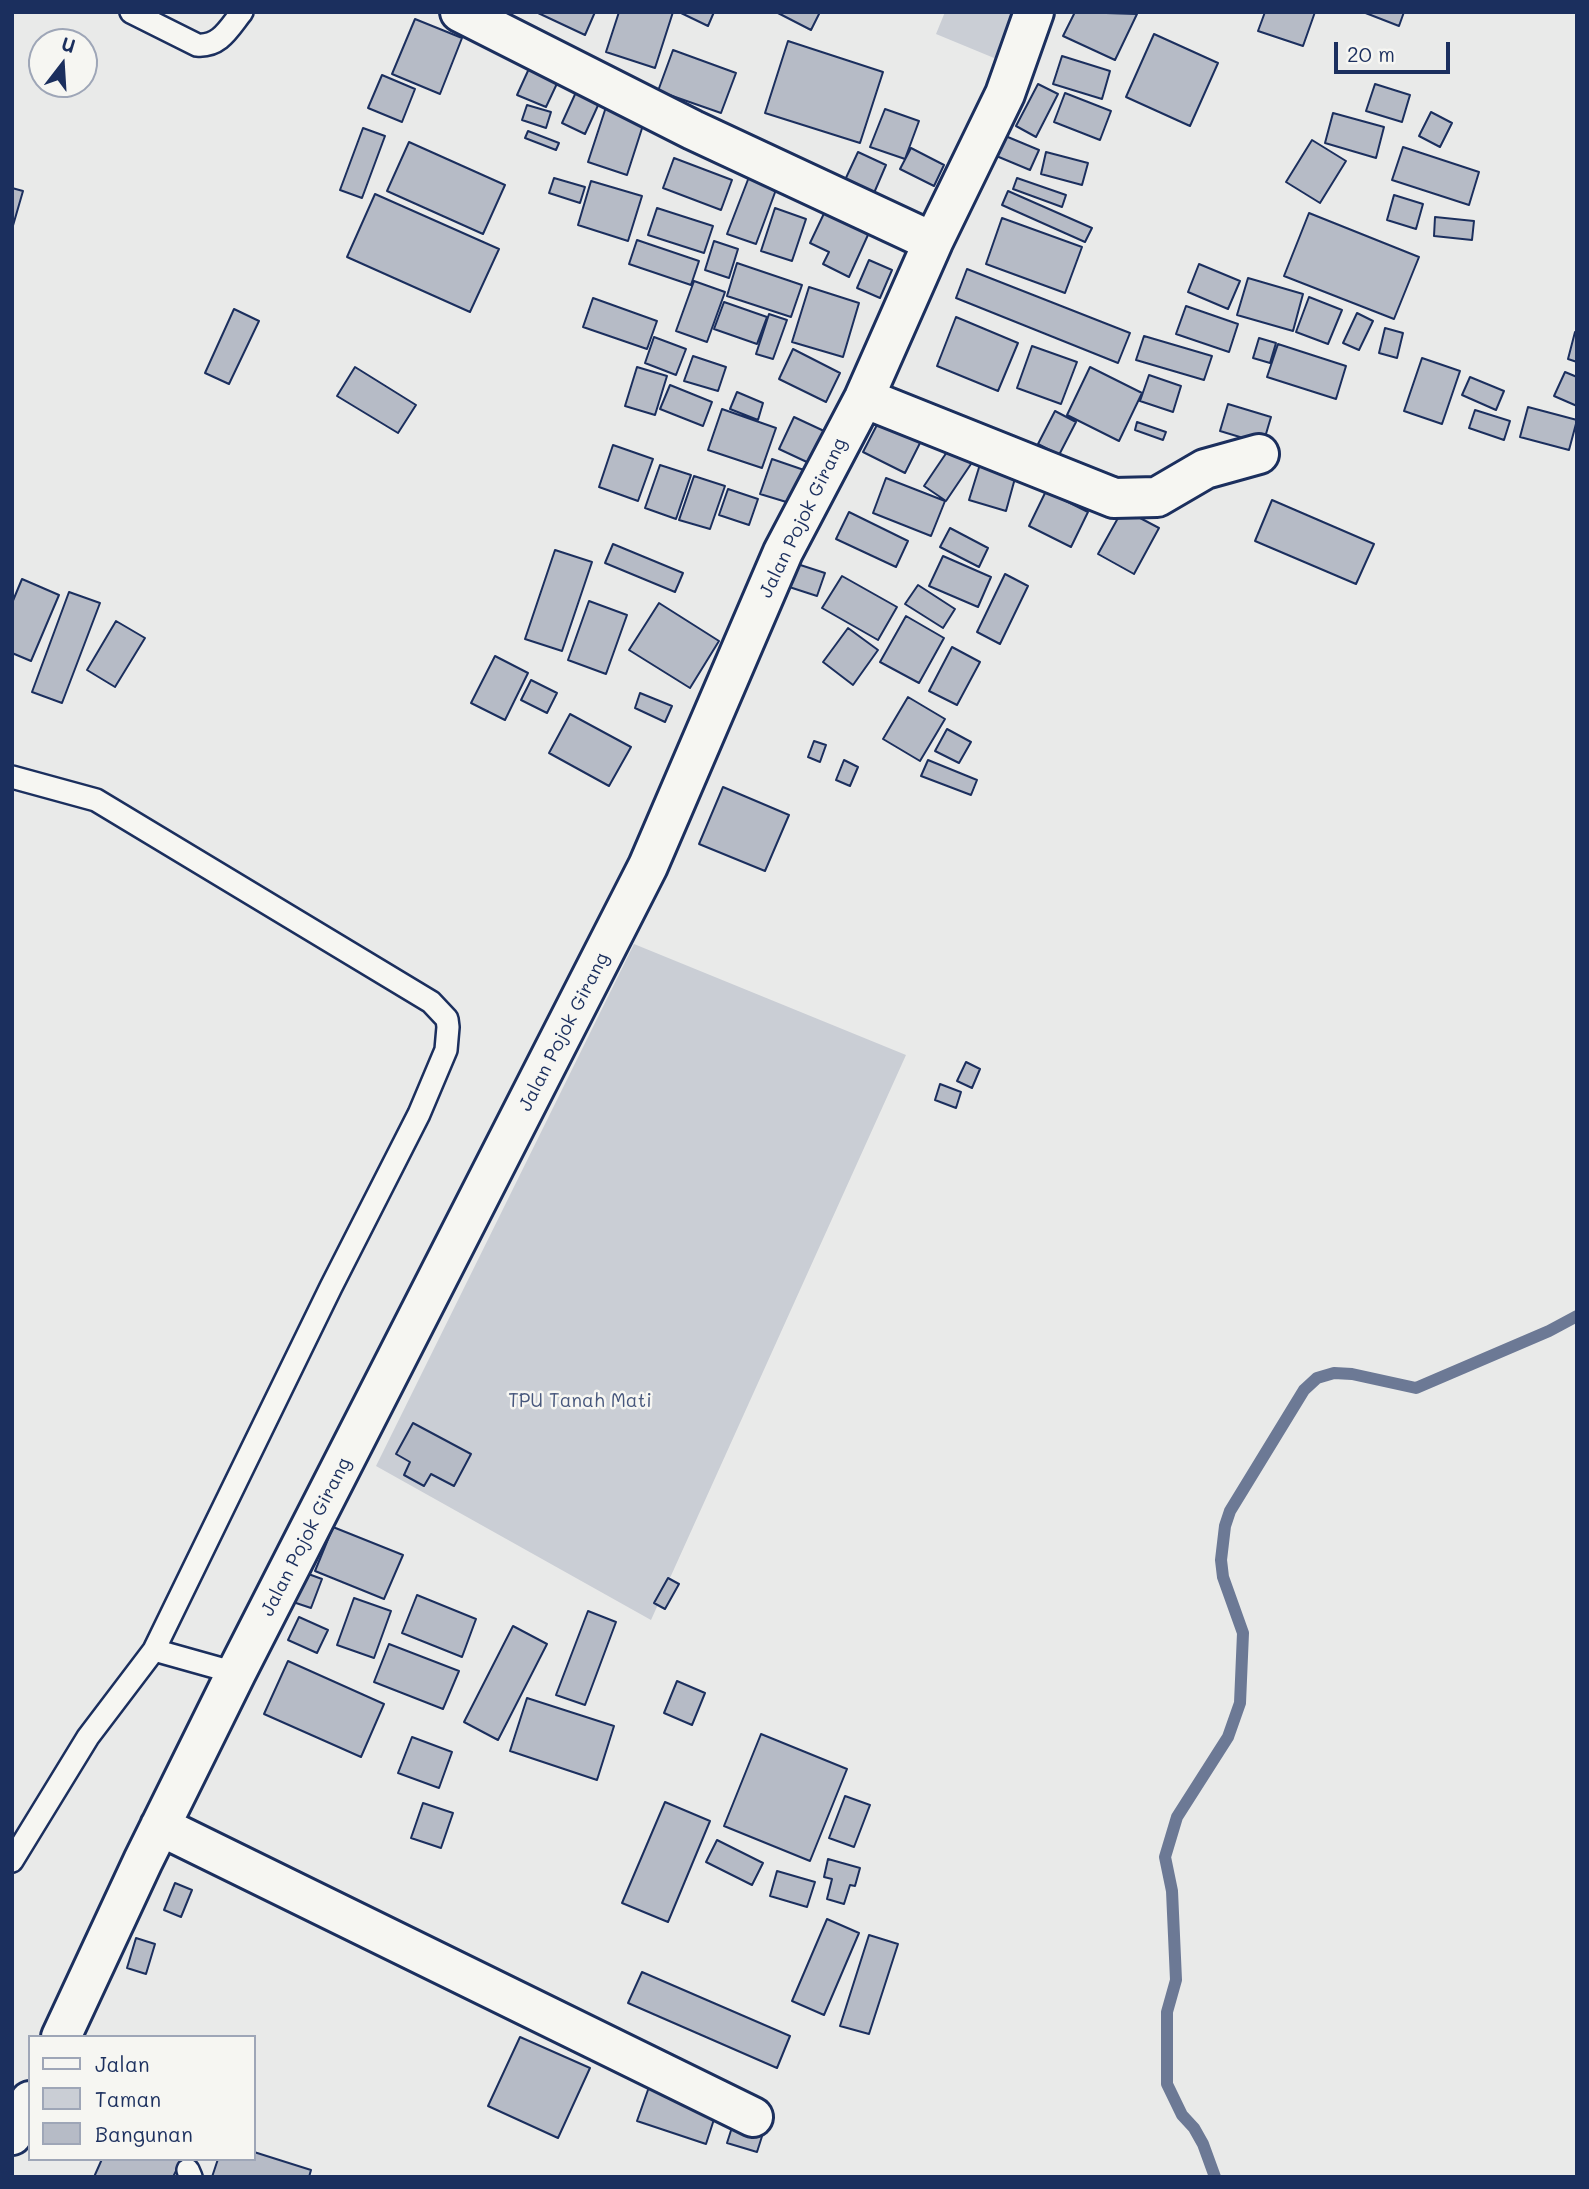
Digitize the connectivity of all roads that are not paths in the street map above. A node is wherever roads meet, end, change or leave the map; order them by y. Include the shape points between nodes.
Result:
1 (131, 12) edge
2 (242, 12) edge
3 (460, 12) edge
4 (1034, 12) edge
5 (933, 242) junction
6 (864, 398) junction
7 (1259, 454) dead end
8 (12, 776) edge
9 (153, 1650) junction
10 (236, 1674) junction
11 (160, 1826) junction
12 (12, 1861) edge
13 (62, 2035) edge
14 (28, 2105) edge
15 (753, 2117) dead end
16 (12, 2135) edge

1 - 2 lane via 207,46 220,40
3 - 5 street via 693,130
4 - 5 street, Jalan Pojok Girang via 1005,94
5 - 6 street, Jalan Pojok Girang
6 - 7 street via 1114,498 1157,497 1205,469
6 - 10 street, Jalan Pojok Girang via 783,552 648,866
8 - 9 lane via 96,800 431,1002 448,1027 446,1050 419,1114
9 - 10 lane
9 - 12 lane via 88,1737
10 - 11 street, Jalan Pojok Girang
11 - 13 street, Jalan Pojok Girang
11 - 15 street
14 - 16 street

